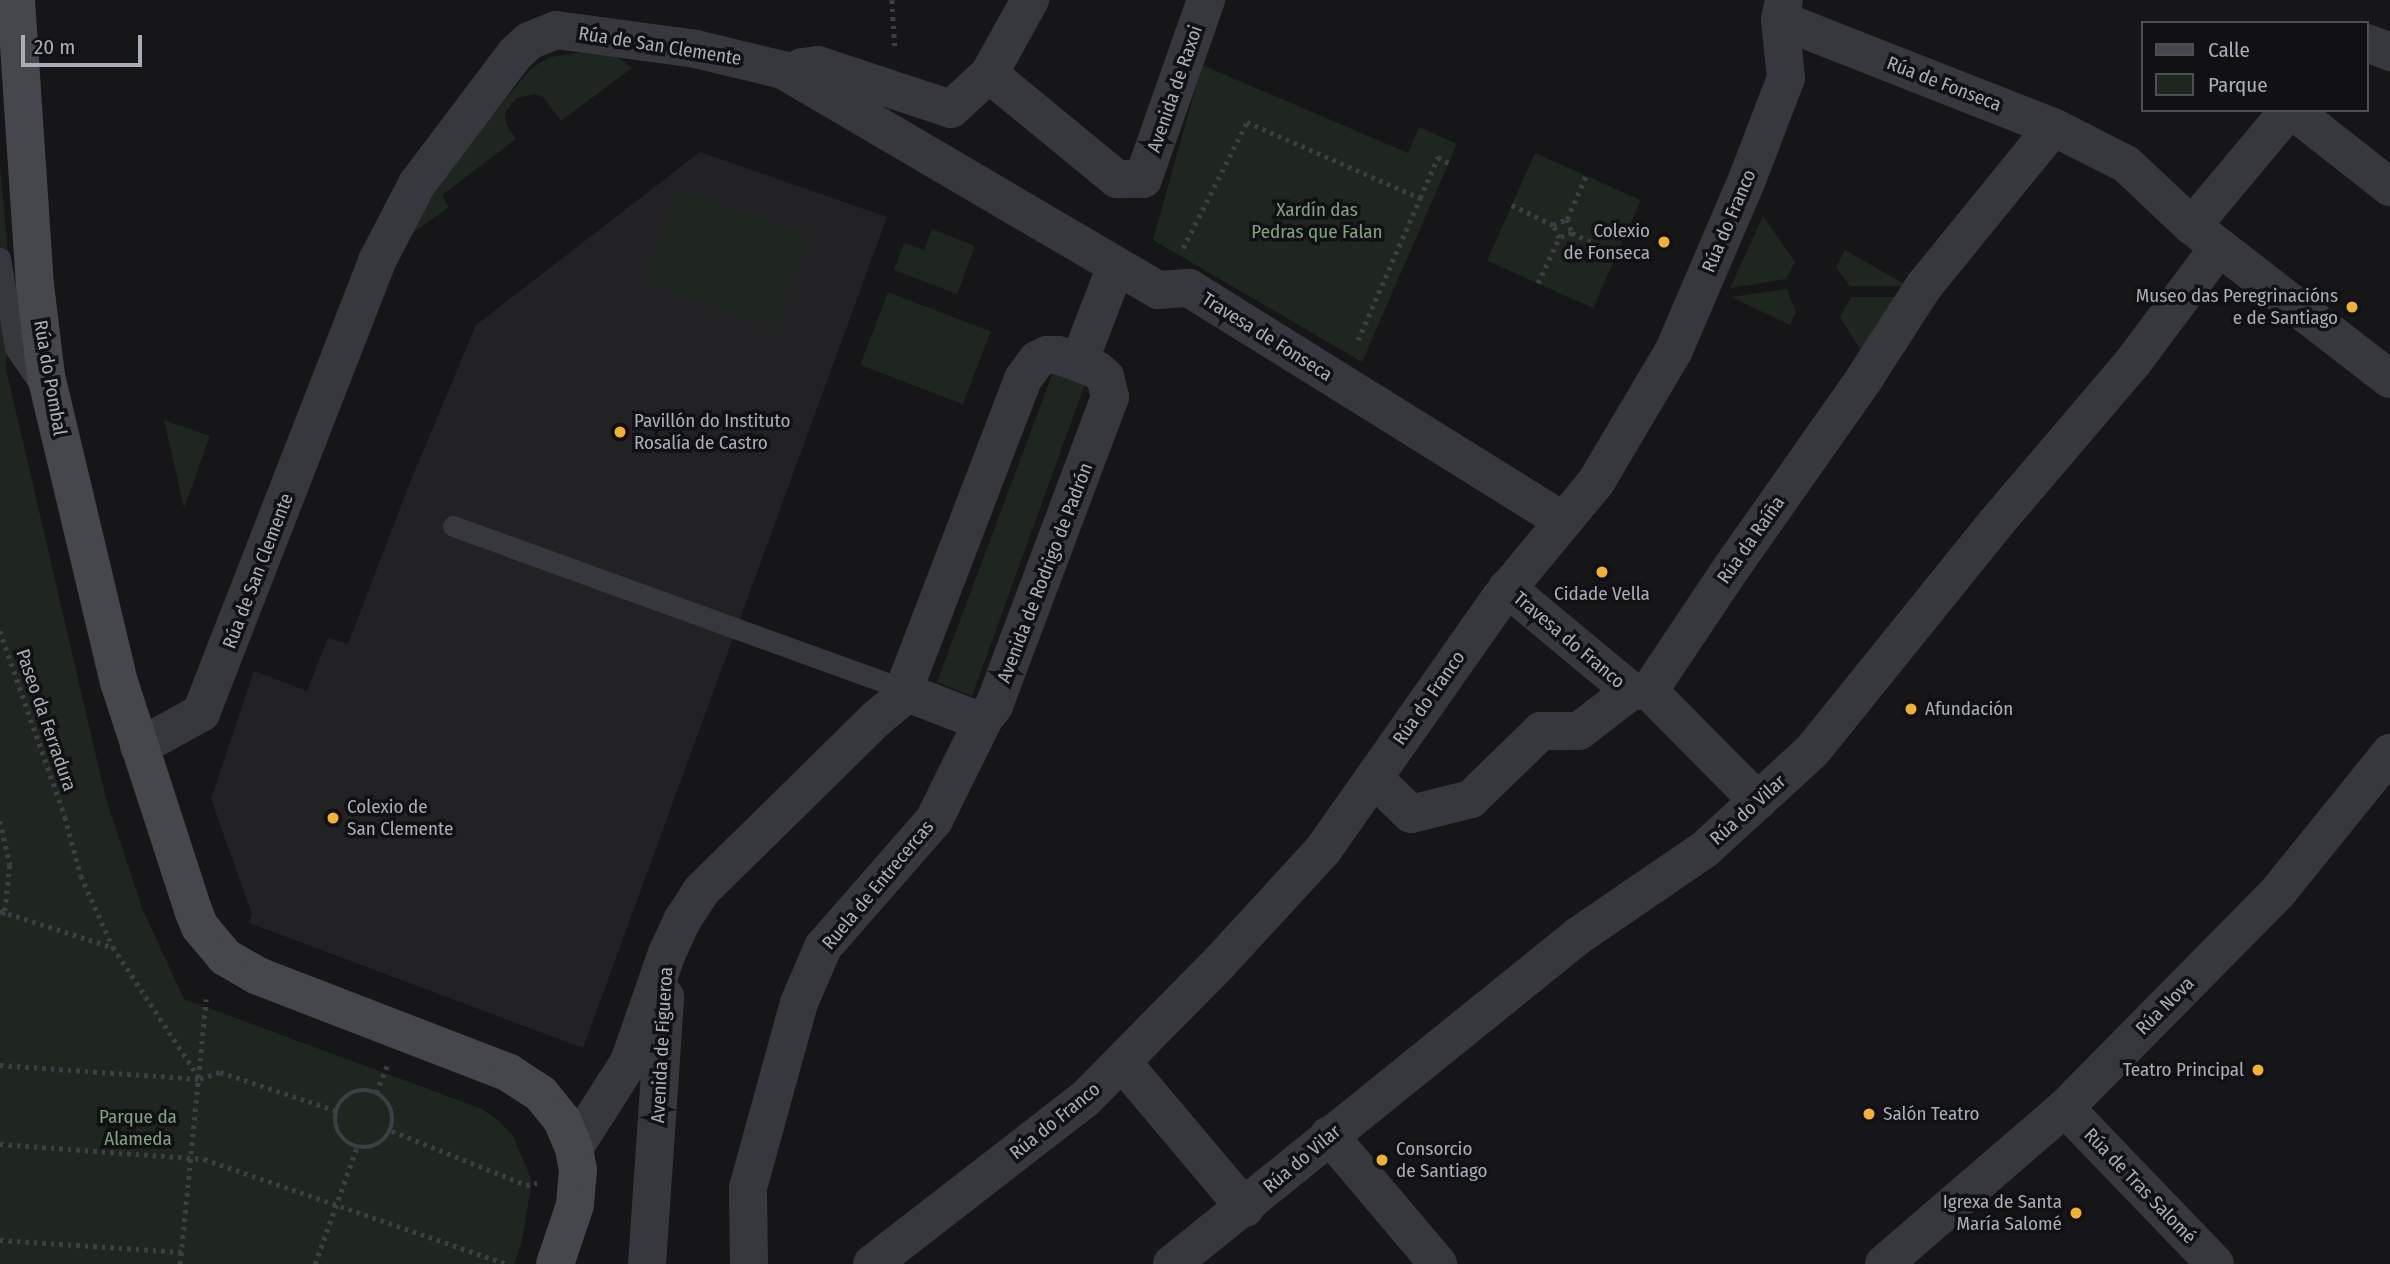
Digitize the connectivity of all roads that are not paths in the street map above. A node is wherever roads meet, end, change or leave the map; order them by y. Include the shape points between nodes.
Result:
1 (16, 0) edge
2 (1030, 0) edge
3 (1206, 0) edge
4 (1782, 10) edge
5 (2369, 44) edge
6 (2390, 52) edge
7 (783, 70) junction
8 (989, 74) junction
9 (2289, 112) edge
10 (2293, 112) edge
11 (2053, 127) junction
12 (2390, 187) edge
13 (2206, 237) junction
14 (0, 258) edge
15 (1116, 266) junction
16 (1079, 362) junction
17 (2390, 379) edge
18 (51, 401) junction
19 (1563, 521) junction
20 (453, 526) dead end
21 (1507, 588) junction
22 (910, 691) junction
23 (1640, 691) junction
24 (985, 717) junction
25 (139, 747) junction
26 (2390, 753) edge
27 (1375, 779) junction
28 (1758, 802) junction
29 (667, 953) junction
30 (1122, 1062) junction
31 (2065, 1108) junction
32 (1329, 1135) junction
33 (574, 1148) junction
34 (1245, 1208) junction
35 (555, 1264) edge
36 (647, 1264) edge
37 (749, 1264) edge
38 (872, 1264) edge
39 (1172, 1264) edge
40 (1438, 1264) edge
41 (1884, 1264) edge
42 (2215, 1264) edge

1 - 18 street, Rúa do Pombal via 35,285
2 - 8 street
3 - 8 street, Avenida de Raxoi via 1143,179 1117,179
4 - 11 street, Rúa de Fonseca
4 - 19 street, Rúa do Franco via 1786,78 1674,350 1596,482
5 - 6 street
7 - 8 street via 818,65 951,109
7 - 15 street, Travesa de Fonseca
7 - 25 street, Rúa de San Clemente via 696,49 556,30 529,41 515,54 417,184 377,261 201,713
9 - 13 street, Rúa do Vilar
10 - 12 street
11 - 13 street, Rúa de Fonseca via 2126,164
11 - 23 street, Rúa da Raíña via 1924,286 1864,379
13 - 17 street, Rúa de Fonseca
13 - 28 street, Rúa do Vilar via 2133,362 1812,751
14 - 18 lane via 15,348
15 - 16 street
15 - 19 street, Travesa de Fonseca via 1158,290 1189,288
16 - 22 street, Avenida de Rodrigo de Padrón via 1048,355 1037,360 1023,379 909,676
16 - 24 street, Avenida de Rodrigo de Padrón via 1105,377 1111,397 1108,409 994,705
18 - 25 street, Rúa do Pombal
19 - 21 street, Rúa do Franco
20 - 22 lane
21 - 23 street, Travesa do Franco
21 - 27 street, Rúa do Franco
22 - 24 street via 922,701 972,718
22 - 29 street via 701,891
23 - 27 street, Rúa da Raíña via 1579,731 1541,731 1471,799 1411,814
23 - 28 street, Travesa do Franco
24 - 37 street, Ruela de Entrecercas via 934,820 823,947 799,1003 748,1188
25 - 33 street via 193,910 225,957 258,976 509,1073 552,1106
26 - 31 street, Rúa Nova via 2278,891
27 - 30 street, Rúa do Franco via 1323,850
28 - 32 street, Rúa do Vilar via 1704,849 1577,936
29 - 33 street, Avenida de Figueroa via 629,1062
29 - 36 street, Avenida de Figueroa
30 - 34 street
30 - 38 street, Rúa do Franco via 1085,1100
31 - 41 street, Rúa Nova
31 - 42 street, Rúa de Tras Salomé
32 - 34 street, Rúa do Vilar
32 - 40 street
33 - 35 street via 578,1187
34 - 39 street, Rúa do Vilar

